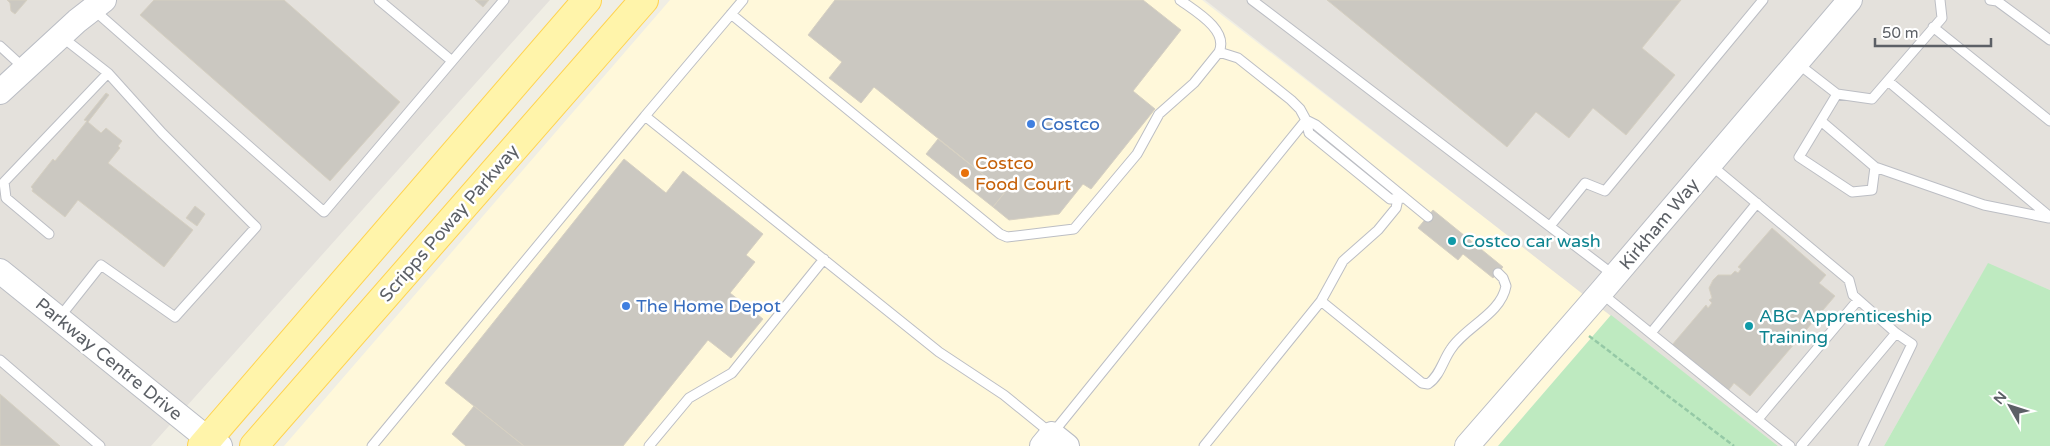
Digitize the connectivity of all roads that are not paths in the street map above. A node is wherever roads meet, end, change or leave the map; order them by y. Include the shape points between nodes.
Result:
1 (379, 0) edge
2 (504, 0) edge
3 (587, 0) edge
4 (644, 0) edge
5 (743, 0) edge
6 (1180, 0) edge
7 (1252, 0) edge
8 (1764, 0) edge
9 (1850, 0) edge
10 (1940, 0) edge
11 (1990, 0) edge
12 (98, 4) edge
13 (731, 14) junction
14 (1933, 27) junction
15 (60, 36) junction
16 (2050, 40) edge
17 (0, 46) edge
18 (1219, 52) junction
19 (452, 61) junction
20 (1797, 62) junction
21 (24, 68) junction
22 (108, 72) junction
23 (1888, 81) junction
24 (0, 92) edge
25 (1837, 94) junction
26 (644, 116) junction
27 (1306, 120) junction
28 (1821, 121) junction
29 (2050, 121) edge
30 (1710, 164) junction
31 (1875, 167) junction
32 (1401, 198) junction
33 (1757, 203) junction
34 (1428, 217) dead end
35 (2050, 217) edge
36 (1550, 226) junction
37 (49, 234) dead end
38 (824, 260) junction
39 (0, 271) edge
40 (1498, 273) dead end
41 (1608, 284) junction
42 (1858, 300) junction
43 (1321, 301) junction
44 (58, 318) junction
45 (1651, 333) junction
46 (1896, 333) junction
47 (0, 360) edge
48 (1758, 419) junction
49 (1054, 442) edge
50 (210, 444) edge
51 (100, 446) edge
52 (254, 446) edge
53 (372, 446) edge
54 (649, 446) edge
55 (1204, 446) edge
56 (1467, 446) edge
57 (1790, 446) edge
58 (1802, 446) edge
59 (1863, 446) edge

1 - 19 lane
2 - 19 lane
3 - 50 main road
4 - 52 main road, Scripps Poway Parkway
5 - 13 lane
6 - 18 lane via 1216,30 1222,46
7 - 36 lane
8 - 36 lane via 1605,191 1584,183
9 - 20 main road, Kirkham Way
10 - 14 lane via 1942,18
11 - 16 lane via 1997,1
12 - 15 main road
12 - 19 lane via 106,23 324,212
13 - 18 lane via 1003,237 1074,229 1137,154 1159,114 1194,83
13 - 26 lane
14 - 23 lane
14 - 29 lane
15 - 21 main road
15 - 22 lane
17 - 21 lane
18 - 27 lane via 1238,58 1292,100
20 - 25 lane
20 - 30 main road, Kirkham Way
21 - 24 main road
22 - 37 lane via 4,182 6,198
22 - 44 lane via 162,134 256,227 175,317 101,265
23 - 25 lane via 1872,99
23 - 35 lane
25 - 28 lane
26 - 38 lane
26 - 53 lane
27 - 32 lane
27 - 49 lane
28 - 31 lane
28 - 31 lane via 1799,157 1852,192 1872,190
30 - 33 lane
30 - 41 main road, Kirkham Way
31 - 35 lane via 1984,205
32 - 34 lane
32 - 43 lane via 1378,230 1344,261
33 - 42 lane via 1849,280 1853,295
33 - 45 lane
36 - 41 lane
38 - 49 lane via 939,352 1004,395
38 - 54 lane via 732,373 690,398
39 - 44 main road, Parkway Centre Drive
40 - 43 lane via 1506,286 1502,297 1486,317 1452,347 1434,380 1428,384 1422,383
41 - 45 lane
41 - 56 main road, Kirkham Way
42 - 46 lane
42 - 48 lane
43 - 55 lane
44 - 50 main road, Parkway Centre Drive
45 - 48 lane
46 - 58 lane
46 - 59 lane via 1912,344
47 - 51 lane
48 - 57 lane

